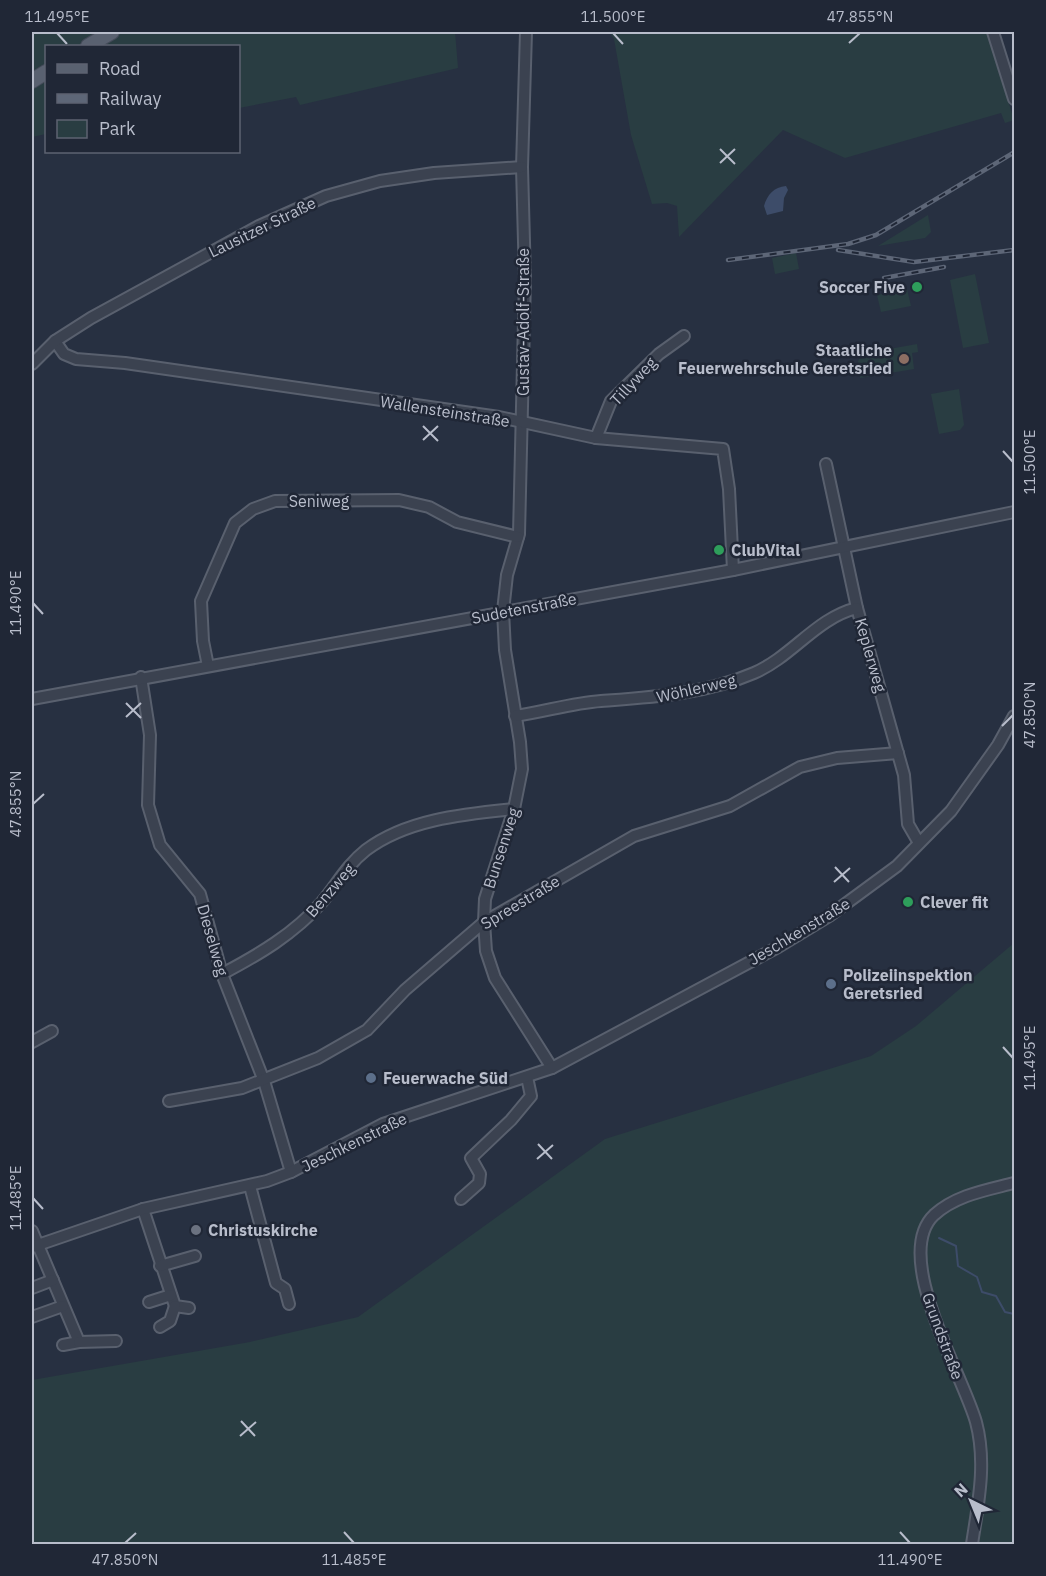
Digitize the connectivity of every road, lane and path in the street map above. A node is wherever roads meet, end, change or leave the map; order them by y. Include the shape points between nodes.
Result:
1 (112, 32) edge
2 (526, 32) edge
3 (993, 32) edge
4 (90, 45) edge
5 (45, 73) edge
6 (32, 81) edge
7 (1014, 99) edge
8 (522, 167) junction
9 (684, 336) dead end
10 (55, 341) junction
11 (32, 364) edge
12 (522, 423) junction
13 (596, 438) junction
14 (826, 464) dead end
15 (1014, 512) edge
16 (518, 537) junction
17 (846, 546) junction
18 (733, 570) junction
19 (857, 608) junction
20 (503, 612) junction
21 (208, 666) junction
22 (141, 677) junction
23 (32, 699) edge
24 (515, 716) junction
25 (1014, 716) edge
26 (898, 753) junction
27 (514, 809) junction
28 (919, 843) junction
29 (484, 922) junction
30 (222, 974) junction
31 (52, 1031) dead end
32 (32, 1042) edge
33 (552, 1068) junction
34 (527, 1077) junction
35 (264, 1081) junction
36 (169, 1101) dead end
37 (291, 1172) junction
38 (1014, 1183) edge
39 (250, 1186) junction
40 (461, 1198) dead end
41 (143, 1209) junction
42 (32, 1231) edge
43 (35, 1246) edge
44 (195, 1256) dead end
45 (160, 1266) junction
46 (53, 1280) junction
47 (32, 1288) edge
48 (171, 1295) junction
49 (149, 1302) dead end
50 (289, 1304) dead end
51 (63, 1306) junction
52 (175, 1306) junction
53 (189, 1308) dead end
54 (32, 1317) edge
55 (160, 1327) dead end
56 (116, 1341) dead end
57 (79, 1342) junction
58 (63, 1345) dead end
59 (972, 1545) edge

1 - 4 main road
2 - 8 street, Gustav-Adolf-Straße
3 - 7 street
5 - 6 main road
8 - 10 street, Lausitzer Straße via 380,181 326,196 259,226
8 - 12 street, Gustav-Adolf-Straße
9 - 13 street, Tillyweg via 659,354 611,401
10 - 11 street, Lausitzer Straße
10 - 12 street, Wallensteinstraße via 64,354 76,359 125,363
12 - 13 street, Wallensteinstraße
12 - 16 street, Gustav-Adolf-Straße
13 - 18 street, Wallensteinstraße via 723,449
14 - 17 street, Keplerweg
15 - 17 street, Sudetenstraße
16 - 20 street, Gustav-Adolf-Straße via 507,575
16 - 21 street, Seniweg via 457,522 429,507 399,500 275,501 253,509 235,524 201,601
17 - 18 street, Sudetenstraße
17 - 19 street, Keplerweg
18 - 20 street, Sudetenstraße
19 - 24 street, Wöhlerweg via 830,617 776,662 738,679 671,696 600,701
19 - 26 street, Keplerweg
20 - 21 street, Sudetenstraße
20 - 24 street, Bunsenweg
21 - 22 street, Sudetenstraße
22 - 23 street, Sudetenstraße
22 - 30 street, Dieselweg via 150,735 148,805 160,845 200,894
24 - 27 street, Bunsenweg via 522,756
25 - 28 street, Jeschkenstraße via 951,811
26 - 28 street, Keplerweg via 908,824
26 - 29 street, Spreestraße via 837,758 790,771 730,806 634,836
27 - 29 street, Bunsenweg via 490,880
27 - 30 street, Benzweg via 463,814 400,830 345,869 322,902 296,928
28 - 33 street, Jeschkenstraße via 874,884 801,934
29 - 33 street, Bunsenweg via 486,951 495,978
29 - 35 street, Spreestraße via 405,990 367,1030 318,1058
30 - 35 street, Dieselweg
31 - 32 street
33 - 34 street, Jeschkenstraße
34 - 37 street, Jeschkenstraße via 383,1124
34 - 40 street via 531,1095 471,1158 480,1174 479,1183
35 - 36 street, Spreestraße
35 - 37 street, Dieselweg
37 - 39 street, Jeschkenstraße
38 - 59 street, Grundstraße via 961,1198 943,1208 930,1219 921,1244 934,1319 973,1415 979,1440 981,1488
39 - 41 street, Jeschkenstraße
39 - 50 street via 276,1283 285,1289
41 - 43 street, Jeschkenstraße
41 - 45 street
42 - 43 street
43 - 46 street
44 - 45 street
45 - 48 street
46 - 47 street
46 - 51 street
48 - 49 street
48 - 52 street
51 - 54 street
51 - 57 street
52 - 53 street
52 - 55 street via 170,1321
56 - 57 street
57 - 58 street

